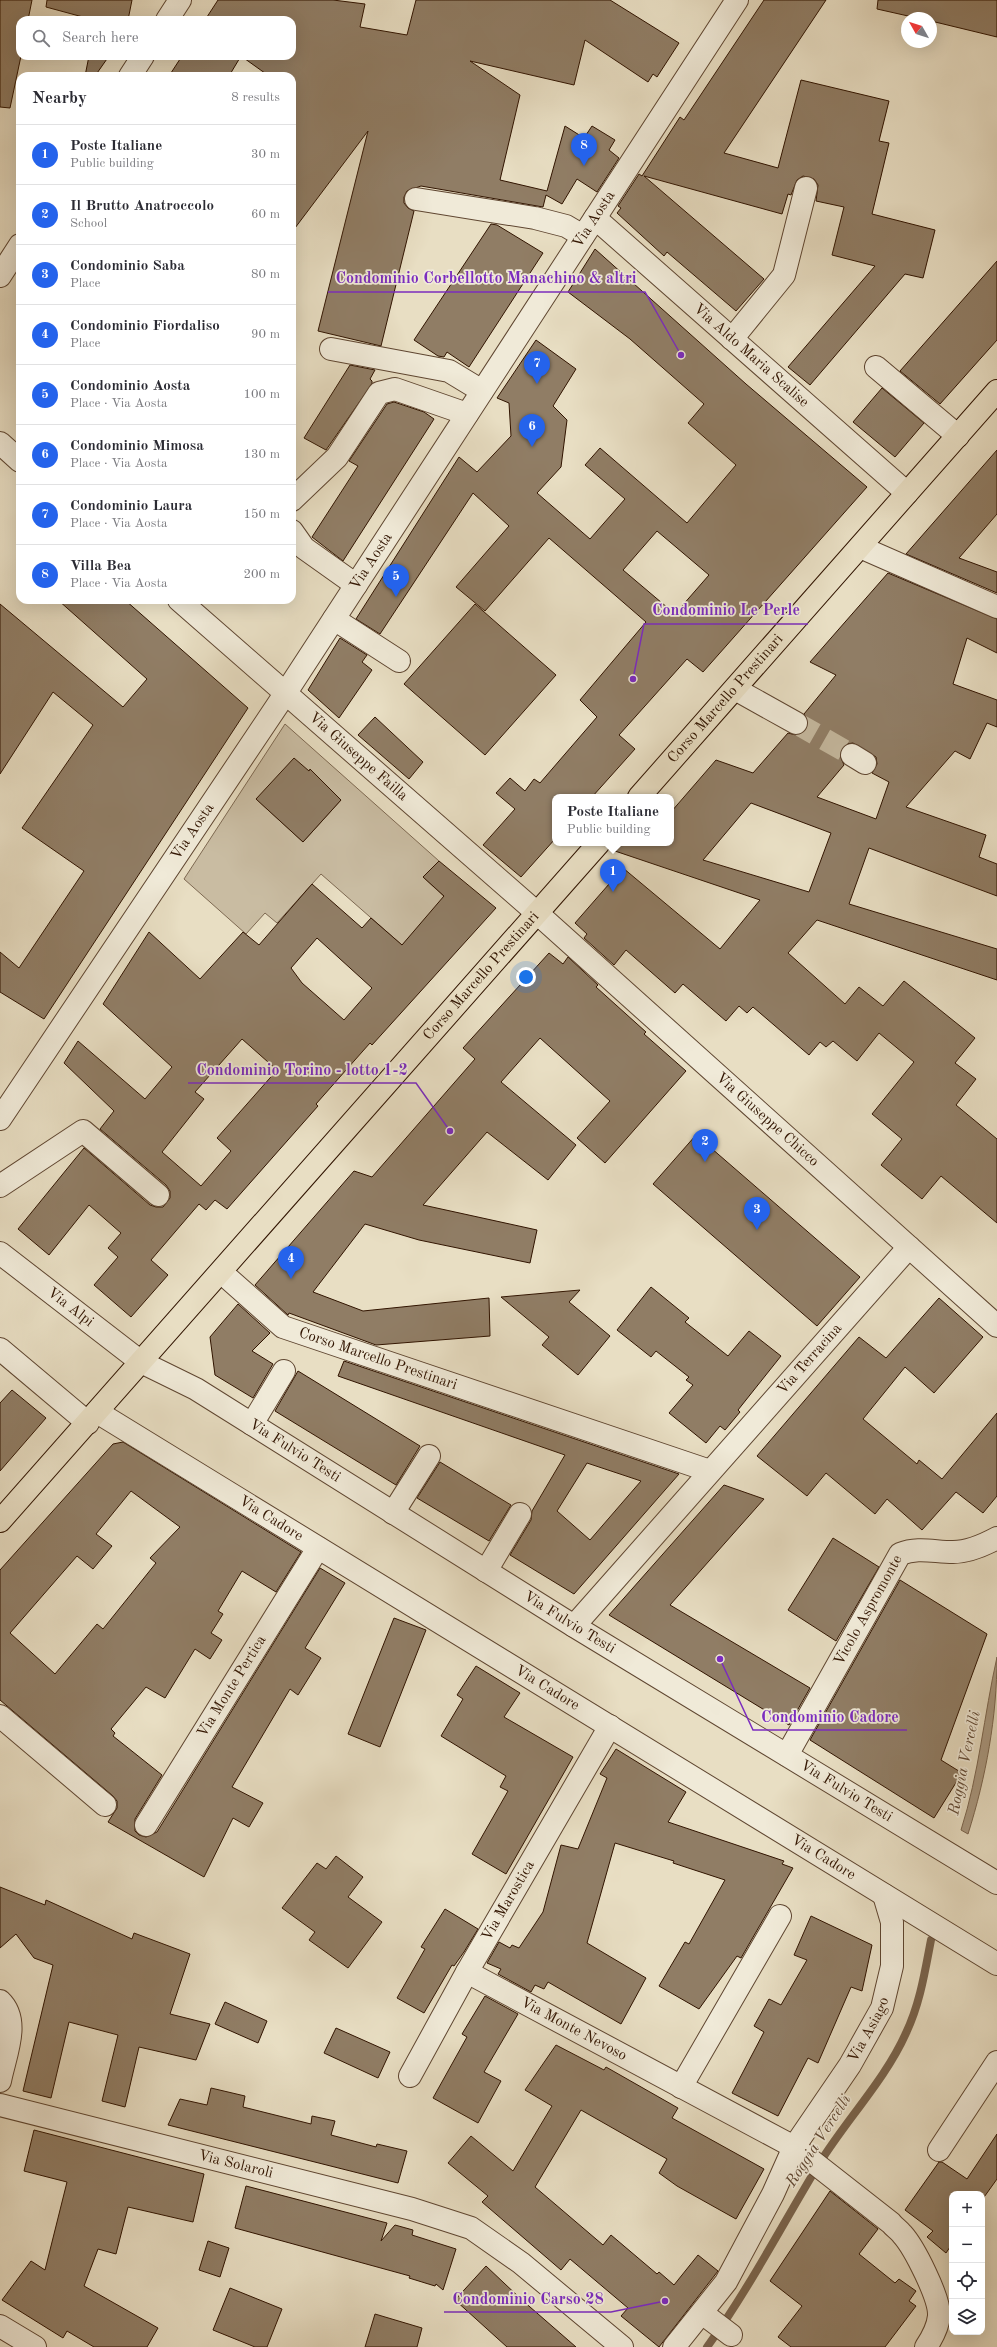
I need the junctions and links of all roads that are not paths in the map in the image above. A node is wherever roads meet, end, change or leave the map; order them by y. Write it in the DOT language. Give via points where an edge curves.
graph roads {
  1 [pos="180,0"];
  2 [pos="737,0"];
  3 [pos="170,16"];
  4 [pos="140,60"];
  5 [pos="133,72"];
  6 [pos="806,188"];
  7 [pos="416,199"];
  8 [pos="595,218"];
  9 [pos="583,236"];
  10 [pos="16,251"];
  11 [pos="0,276"];
  12 [pos="732,339"];
  13 [pos="331,349"];
  14 [pos="876,367"];
  15 [pos="482,391"];
  16 [pos="997,391"];
  17 [pos="467,414"];
  18 [pos="958,436"];
  19 [pos="0,443"];
  20 [pos="16,457"];
  21 [pos="907,493"];
  22 [pos="296,496"];
  23 [pos="296,537"];
  24 [pos="860,547"];
  25 [pos="356,585"];
  26 [pos="184,604"];
  27 [pos="997,607"];
  28 [pos="334,619"];
  29 [pos="398,660"];
  30 [pos="735,689"];
  31 [pos="285,694"];
  32 [pos="796,723"];
  33 [pos="642,794"];
  34 [pos="596,846"];
  35 [pos="537,913"];
  36 [pos="0,1119"];
  37 [pos="0,1186"];
  38 [pos="158,1196"];
  39 [pos="909,1247"];
  40 [pos="0,1253"];
  41 [pos="220,1272"];
  42 [pos="997,1326"];
  43 [pos="0,1349"];
  44 [pos="141,1362"];
  45 [pos="284,1371"];
  46 [pos="93,1417"];
  47 [pos="252,1424"];
  48 [pos="429,1456"];
  49 [pos="710,1471"];
  50 [pos="393,1513"];
  51 [pos="520,1514"];
  52 [pos="0,1521"];
  53 [pos="997,1538"];
  54 [pos="318,1548"];
  55 [pos="486,1571"];
  56 [pos="574,1626"];
  57 [pos="0,1716"];
  58 [pos="610,1726"];
  59 [pos="787,1755"];
  60 [pos="105,1805"];
  61 [pos="146,1825"];
  62 [pos="997,1883"];
  63 [pos="884,1895"];
  64 [pos="780,1916"];
  65 [pos="997,1964"];
  66 [pos="467,1972"];
  67 [pos="0,2000"];
  68 [pos="997,2062"];
  69 [pos="410,2076"];
  70 [pos="0,2081"];
  71 [pos="681,2087"];
  72 [pos="0,2105"];
  73 [pos="939,2150"];
  74 [pos="802,2154"];
  75 [pos="0,2326"];
  76 [pos="35,2347"];
  77 [pos="622,2347"];
  78 [pos="674,2347"];
  79 [pos="926,2347"];
  1 -- 3 [label="street"];
  2 -- 8 [label="street, Via Aosta"];
  4 -- 5 [label="street"];
  6 -- 12 [label="street" via="784,275"];
  7 -- 9 [label="street" via="535,218 566,226"];
  8 -- 9 [label="street, Via Aosta"];
  8 -- 12 [label="street, Via Aldo Maria Scalise"];
  9 -- 15 [label="street, Via Aosta"];
  10 -- 11 [label="street"];
  12 -- 21 [label="street, Via Aldo Maria Scalise"];
  13 -- 15 [label="street" via="449,371"];
  14 -- 18 [label="street"];
  15 -- 17 [label="street, Via Aosta"];
  16 -- 18 [label="main road, Corso Marcello Prestinari"];
  17 -- 22 [label="street" via="395,388 379,393 337,457"];
  17 -- 25 [label="street, Via Aosta"];
  18 -- 21 [label="main road, Corso Marcello Prestinari"];
  19 -- 20 [label="street"];
  21 -- 24 [label="main road, Corso Marcello Prestinari"];
  23 -- 25 [label="street" via="304,548"];
  24 -- 27 [label="street"];
  24 -- 30 [label="main road, Corso Marcello Prestinari"];
  25 -- 28 [label="street, Via Aosta"];
  26 -- 31 [label="street, Via Giuseppe Failla"];
  28 -- 29 [label="street"];
  28 -- 31 [label="street, Via Aosta"];
  30 -- 32 [label="street"];
  30 -- 33 [label="main road, Corso Marcello Prestinari"];
  31 -- 35 [label="street, Via Giuseppe Failla"];
  31 -- 36 [label="street, Via Aosta"];
  34 -- 35 [label="main road, Corso Marcello Prestinari"];
  35 -- 39 [label="street, Via Giuseppe Chicco"];
  35 -- 41 [label="main road, Corso Marcello Prestinari"];
  37 -- 38 [label="street" via="83,1131"];
  39 -- 42 [label="street, Via Giuseppe Chicco"];
  39 -- 49 [label="street, Via Terracina"];
  40 -- 44 [label="street, Via Alpi"];
  41 -- 44 [label="main road, Corso Marcello Prestinari"];
  41 -- 49 [label="street, Corso Marcello Prestinari" via="283,1327"];
  43 -- 46 [label="street, Via Cadore"];
  44 -- 46 [label="main road, Corso Marcello Prestinari"];
  44 -- 47 [label="street, Via Fulvio Testi" via="196,1389"];
  45 -- 47 [label="street"];
  46 -- 52 [label="main road, Corso Marcello Prestinari"];
  46 -- 54 [label="street, Via Cadore"];
  47 -- 50 [label="street, Via Fulvio Testi"];
  48 -- 50 [label="street"];
  49 -- 56 [label="street, Via Terracina"];
  50 -- 55 [label="street, Via Fulvio Testi"];
  51 -- 55 [label="street"];
  53 -- 59 [label="street, Vicolo Aspromonte" via="982,1546 954,1552 913,1549 900,1554"];
  54 -- 58 [label="street, Via Cadore"];
  54 -- 61 [label="street, Via Monte Pertica"];
  55 -- 56 [label="street, Via Fulvio Testi"];
  56 -- 59 [label="street, Via Fulvio Testi"];
  57 -- 60 [label="street"];
  58 -- 63 [label="street, Via Cadore"];
  58 -- 66 [label="street, Via Marostica"];
  59 -- 62 [label="street, Via Fulvio Testi"];
  63 -- 65 [label="street, Via Cadore"];
  63 -- 74 [label="street, Via Asiago" via="892,1922 892,1966 882,2008"];
  64 -- 71 [label="street"];
  66 -- 69 [label="street, Via Marostica"];
  66 -- 71 [label="street, Via Monte Nevoso"];
  67 -- 70 [label="street" via="8,2008 12,2024"];
  68 -- 73 [label="street"];
  71 -- 74 [label="street, Via Monte Nevoso"];
  72 -- 77 [label="street, Via Solaroli" via="412,2209 471,2228 521,2263"];
  74 -- 78 [label="street, Via Asiago" via="773,2194 726,2282 718,2325"];
  74 -- 79 [label="street" via="903,2234 914,2251 937,2301 939,2314 937,2325"];
  75 -- 76 [label="street"];
}
